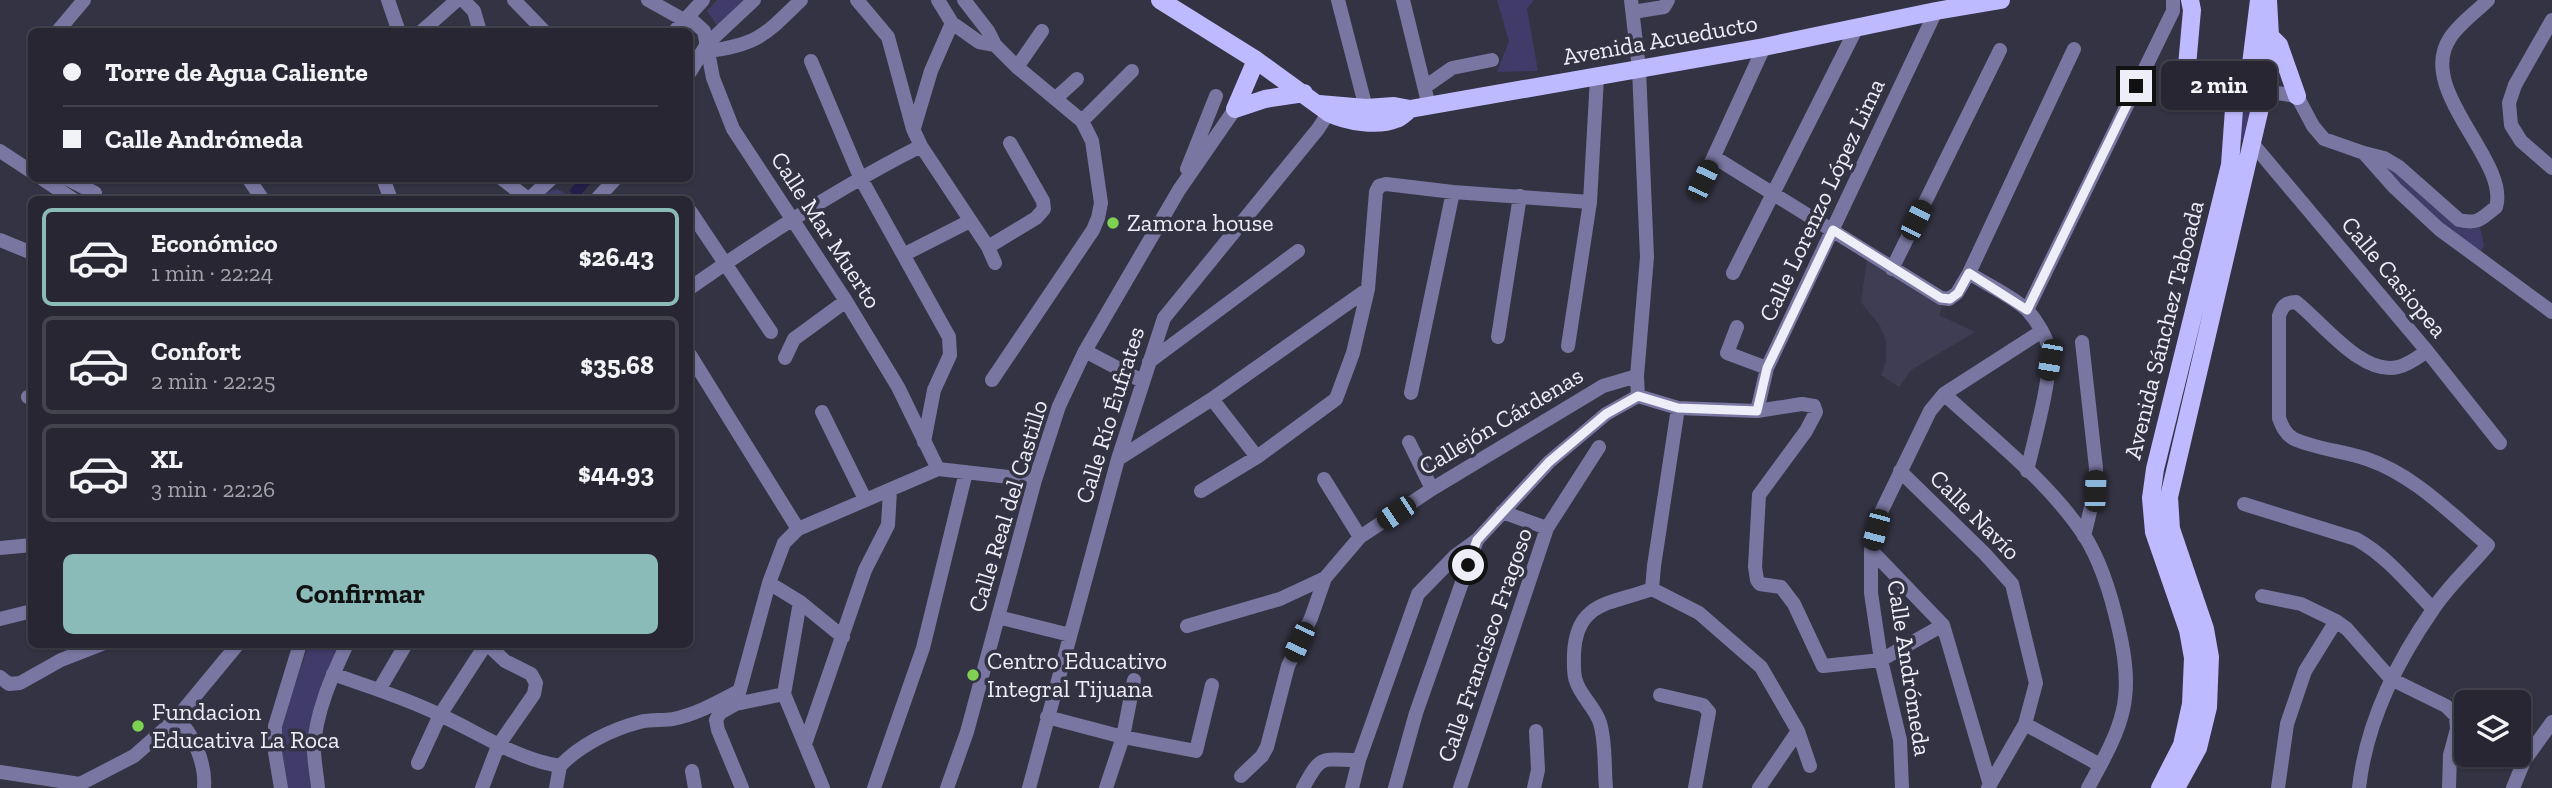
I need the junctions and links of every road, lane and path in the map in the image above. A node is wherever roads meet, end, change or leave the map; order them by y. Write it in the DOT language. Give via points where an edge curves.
graph roads {
  1 [pos="84,0"];
  2 [pos="388,0"];
  3 [pos="457,0"];
  4 [pos="463,0"];
  5 [pos="514,0"];
  6 [pos="648,0"];
  7 [pos="703,0"];
  8 [pos="754,0"];
  9 [pos="802,0"];
  10 [pos="857,0"];
  11 [pos="939,0"];
  12 [pos="964,0"];
  13 [pos="1338,0"];
  14 [pos="1404,0"];
  15 [pos="1668,0"];
  16 [pos="2001,0"];
  17 [pos="2173,0"];
  18 [pos="2190,0"];
  19 [pos="2259,0"];
  20 [pos="2268,0"];
  21 [pos="2488,0"];
  22 [pos="1168,2"];
  23 [pos="674,6"];
  24 [pos="1632,6"];
  25 [pos="1936,11"];
  26 [pos="684,20"];
  27 [pos="2552,20"];
  28 [pos="952,23"];
  29 [pos="1857,27"];
  30 [pos="60,28"];
  31 [pos="398,28"];
  32 [pos="426,28"];
  33 [pos="480,28"];
  34 [pos="541,28"];
  35 [pos="677,28"];
  36 [pos="1042,31"];
  37 [pos="2270,36"];
  38 [pos="995,45"];
  39 [pos="1764,47"];
  40 [pos="707,48"];
  41 [pos="2074,49"];
  42 [pos="2000,50"];
  43 [pos="1256,60"];
  44 [pos="1492,60"];
  45 [pos="811,61"];
  46 [pos="1017,67"];
  47 [pos="693,68"];
  48 [pos="1639,69"];
  49 [pos="1132,71"];
  50 [pos="1597,76"];
  51 [pos="1077,79"];
  52 [pos="1425,87"];
  53 [pos="2242,88"];
  54 [pos="2264,91"];
  55 [pos="1304,93"];
  56 [pos="1216,96"];
  57 [pos="2297,96"];
  58 [pos="1056,98"];
  59 [pos="1429,106"];
  60 [pos="1327,107"];
  61 [pos="1235,108"];
  62 [pos="1366,108"];
  63 [pos="1410,109"];
  64 [pos="1082,121"];
  65 [pos="913,129"];
  66 [pos="2231,137"];
  67 [pos="1010,143"];
  68 [pos="2252,143"];
  69 [pos="920,146"];
  70 [pos="2,153"];
  71 [pos="2364,153"];
  72 [pos="1714,156"];
  73 [pos="28,161"];
  74 [pos="2552,168"];
  75 [pos="28,169"];
  76 [pos="860,177"];
  77 [pos="1703,180"];
  78 [pos="47,182"];
  79 [pos="74,182"];
  80 [pos="507,182"];
  81 [pos="547,182"];
  82 [pos="612,182"];
  83 [pos="1179,190"];
  84 [pos="1453,192"];
  85 [pos="1773,192"];
  86 [pos="95,193"];
  87 [pos="68,196"];
  88 [pos="524,196"];
  89 [pos="531,196"];
  90 [pos="600,196"];
  91 [pos="1520,196"];
  92 [pos="1590,202"];
  93 [pos="693,215"];
  94 [pos="791,220"];
  95 [pos="971,220"];
  96 [pos="1833,230"];
  97 [pos="0,240"];
  98 [pos="988,247"];
  99 [pos="28,251"];
  100 [pos="1298,251"];
  101 [pos="905,254"];
  102 [pos="725,263"];
  103 [pos="995,263"];
  104 [pos="1892,269"];
  105 [pos="1733,273"];
  106 [pos="1969,273"];
  107 [pos="693,286"];
  108 [pos="1368,289"];
  109 [pos="846,301"];
  110 [pos="2027,310"];
  111 [pos="2552,312"];
  112 [pos="1737,327"];
  113 [pos="2042,331"];
  114 [pos="771,332"];
  115 [pos="1498,337"];
  116 [pos="2082,342"];
  117 [pos="1568,346"];
  118 [pos="1085,351"];
  119 [pos="2427,351"];
  120 [pos="785,358"];
  121 [pos="693,360"];
  122 [pos="1149,362"];
  123 [pos="1767,368"];
  124 [pos="1637,376"];
  125 [pos="992,380"];
  126 [pos="1142,381"];
  127 [pos="1411,393"];
  128 [pos="1944,394"];
  129 [pos="1638,396"];
  130 [pos="1212,399"];
  131 [pos="1678,408"];
  132 [pos="1757,411"];
  133 [pos="822,412"];
  134 [pos="924,442"];
  135 [pos="1409,442"];
  136 [pos="2500,443"];
  137 [pos="1599,447"];
  138 [pos="1257,457"];
  139 [pos="1118,459"];
  140 [pos="938,469"];
  141 [pos="1900,471"];
  142 [pos="2027,471"];
  143 [pos="967,472"];
  144 [pos="1324,479"];
  145 [pos="1035,480"];
  146 [pos="1432,489"];
  147 [pos="890,491"];
  148 [pos="1201,491"];
  149 [pos="865,499"];
  150 [pos="2244,504"];
  151 [pos="1502,512"];
  152 [pos="797,528"];
  153 [pos="1547,528"];
  154 [pos="2084,536"];
  155 [pos="1360,537"];
  156 [pos="1477,540"];
  157 [pos="28,545"];
  158 [pos="0,548"];
  159 [pos="1871,550"];
  160 [pos="1325,578"];
  161 [pos="769,583"];
  162 [pos="1652,589"];
  163 [pos="2262,596"];
  164 [pos="800,602"];
  165 [pos="2433,609"];
  166 [pos="28,612"];
  167 [pos="998,617"];
  168 [pos="0,619"];
  169 [pos="2336,621"];
  170 [pos="1943,625"];
  171 [pos="1187,626"];
  172 [pos="1070,635"];
  173 [pos="843,637"];
  174 [pos="92,648"];
  175 [pos="235,648"];
  176 [pos="299,648"];
  177 [pos="345,648"];
  178 [pos="404,648"];
  179 [pos="484,648"];
  180 [pos="491,648"];
  181 [pos="1881,660"];
  182 [pos="333,674"];
  183 [pos="0,677"];
  184 [pos="2391,679"];
  185 [pos="1134,680"];
  186 [pos="1212,685"];
  187 [pos="379,690"];
  188 [pos="784,694"];
  189 [pos="1660,695"];
  190 [pos="738,698"];
  191 [pos="440,715"];
  192 [pos="1047,717"];
  193 [pos="176,719"];
  194 [pos="2552,722"];
  195 [pos="2025,724"];
  196 [pos="1536,731"];
  197 [pos="1798,731"];
  198 [pos="1123,737"];
  199 [pos="805,744"];
  200 [pos="498,746"];
  201 [pos="1359,760"];
  202 [pos="418,763"];
  203 [pos="1810,765"];
  204 [pos="2101,765"];
  205 [pos="560,766"];
  206 [pos="692,771"];
  207 [pos="0,772"];
  208 [pos="1241,775"];
  209 [pos="80,786"];
  210 [pos="1989,787"];
  211 [pos="204,788"];
  212 [pos="281,788"];
  213 [pos="317,788"];
  214 [pos="482,788"];
  215 [pos="556,788"];
  216 [pos="695,788"];
  217 [pos="742,788"];
  218 [pos="822,788"];
  219 [pos="874,788"];
  220 [pos="947,788"];
  221 [pos="1029,788"];
  222 [pos="1106,788"];
  223 [pos="1303,788"];
  224 [pos="1352,788"];
  225 [pos="1395,788"];
  226 [pos="1460,788"];
  227 [pos="1534,788"];
  228 [pos="1606,788"];
  229 [pos="1695,788"];
  230 [pos="1759,788"];
  231 [pos="1902,788"];
  232 [pos="2088,788"];
  233 [pos="2160,788"];
  234 [pos="2176,788"];
  235 [pos="2278,788"];
  236 [pos="2359,788"];
  237 [pos="2449,788"];
  238 [pos="2512,788"];
  1 -- 30 [label="street"];
  2 -- 31 [label="street"];
  3 -- 32 [label="street"];
  4 -- 33 [label="street" via="474,11"];
  5 -- 34 [label="street"];
  6 -- 23 [label="street, Calle Mar Muerto"];
  7 -- 26 [label="street"];
  8 -- 40 [label="street"];
  9 -- 40 [label="street" via="764,35 735,47"];
  10 -- 65 [label="street" via="888,37"];
  11 -- 28 [label="street"];
  12 -- 38 [label="street"];
  13 -- 62 [label="street"];
  14 -- 52 [label="street"];
  15 -- 24 [label="street" via="1664,7"];
  16 -- 25 [label="main road, Avenida Acueducto"];
  17 -- 110 [label="street" via="2173,11"];
  18 -- 53 [label="main road" via="2187,66 2191,75"];
  19 -- 53 [label="main road, Avenida Sánchez Taboada" via="2251,64"];
  20 -- 37 [label="main road, Avenida Sánchez Taboada"];
  21 -- 71 [label="street" via="2449,39 2442,61 2445,85 2498,187 2496,206 2479,221 2459,220 2399,167"];
  22 -- 43 [label="main road, Avenida Acueducto"];
  23 -- 26 [label="street, Calle Mar Muerto"];
  24 -- 48 [label="street"];
  25 -- 29 [label="main road, Avenida Acueducto"];
  25 -- 96 [label="street, Calle Lorenzo López Lima"];
  26 -- 35 [label="street"];
  26 -- 40 [label="street, Calle Mar Muerto" via="704,31"];
  27 -- 74 [label="street" via="2508,103 2511,125 2521,141"];
  28 -- 38 [label="street" via="979,42"];
  28 -- 65 [label="street"];
  29 -- 39 [label="main road, Avenida Acueducto"];
  29 -- 85 [label="street"];
  36 -- 46 [label="street"];
  37 -- 54 [label="main road, Avenida Sánchez Taboada"];
  37 -- 57 [label="main road" via="2279,45"];
  38 -- 46 [label="street"];
  39 -- 48 [label="main road, Avenida Acueducto"];
  39 -- 72 [label="street"];
  40 -- 47 [label="street"];
  40 -- 94 [label="street, Calle Mar Muerto" via="733,129"];
  41 -- 106 [label="street"];
  42 -- 104 [label="street"];
  43 -- 55 [label="main road, Avenida Acueducto"];
  43 -- 61 [label="main road"];
  44 -- 52 [label="street" via="1452,68"];
  45 -- 76 [label="street"];
  46 -- 58 [label="street"];
  48 -- 50 [label="main road, Avenida Acueducto"];
  48 -- 124 [label="street" via="1647,257"];
  49 -- 64 [label="street"];
  50 -- 59 [label="main road, Avenida Acueducto"];
  50 -- 92 [label="street"];
  51 -- 58 [label="street"];
  52 -- 59 [label="street"];
  53 -- 54 [label="main road"];
  53 -- 66 [label="main road, Avenida Sánchez Taboada"];
  54 -- 57 [label="street"];
  54 -- 68 [label="main road, Avenida Sánchez Taboada"];
  55 -- 60 [label="main road, Avenida Acueducto"];
  55 -- 61 [label="main road"];
  56 -- 83 [label="street"];
  57 -- 71 [label="street" via="2324,139"];
  58 -- 64 [label="street"];
  59 -- 63 [label="main road, Avenida Acueducto"];
  60 -- 62 [label="main road, Avenida Acueducto"];
  60 -- 63 [label="main road, Avenida Acueducto" via="1341,119 1367,123 1396,120"];
  60 -- 122 [label="street, Calle Río Éufrates" via="1164,318"];
  61 -- 83 [label="street, Calle Real del Castillo"];
  62 -- 63 [label="main road, Avenida Acueducto"];
  64 -- 125 [label="street" via="1092,141 1101,203 1098,218"];
  65 -- 69 [label="street"];
  66 -- 68 [label="main road" via="2240,144"];
  66 -- 233 [label="main road, Avenida Sánchez Taboada" via="2230,165 2151,498 2154,532 2188,630 2193,658 2191,704 2182,745"];
  67 -- 98 [label="street" via="1044,209"];
  68 -- 119 [label="street, Calle Casiopea"];
  68 -- 234 [label="main road, Avenida Sánchez Taboada" via="2169,497 2171,529 2210,657 2208,707 2198,748"];
  69 -- 76 [label="street"];
  69 -- 95 [label="street"];
  70 -- 73 [label="street"];
  70 -- 75 [label="street"];
  71 -- 111 [label="street" via="2439,229"];
  72 -- 77 [label="street"];
  72 -- 85 [label="street"];
  76 -- 94 [label="street"];
  76 -- 101 [label="street"];
  78 -- 87 [label="street"];
  79 -- 86 [label="street"];
  80 -- 88 [label="street"];
  81 -- 89 [label="street"];
  82 -- 90 [label="street"];
  83 -- 118 [label="street, Calle Real del Castillo"];
  84 -- 91 [label="street"];
  84 -- 108 [label="street" via="1379,186"];
  84 -- 127 [label="street"];
  85 -- 96 [label="street"];
  85 -- 105 [label="street"];
  91 -- 92 [label="street"];
  91 -- 115 [label="street"];
  92 -- 117 [label="street"];
  93 -- 102 [label="street"];
  94 -- 102 [label="street"];
  94 -- 109 [label="street, Calle Mar Muerto"];
  95 -- 98 [label="street"];
  95 -- 101 [label="street"];
  96 -- 104 [label="street"];
  96 -- 123 [label="street, Calle Lorenzo López Lima"];
  97 -- 99 [label="street"];
  98 -- 103 [label="street"];
  100 -- 122 [label="street"];
  101 -- 134 [label="street" via="946,328 951,346 934,390"];
  102 -- 107 [label="street"];
  102 -- 114 [label="street"];
  104 -- 106 [label="street" via="1950,299"];
  106 -- 110 [label="street"];
  108 -- 130 [label="street"];
  108 -- 138 [label="street" via="1336,399"];
  109 -- 120 [label="street" via="794,339"];
  109 -- 134 [label="street, Calle Mar Muerto" via="898,387"];
  110 -- 113 [label="street"];
  112 -- 123 [label="street" via="1727,353"];
  113 -- 128 [label="street, Calle Andrómeda"];
  113 -- 142 [label="street" via="2050,360"];
  116 -- 154 [label="street" via="2095,468 2095,491"];
  118 -- 126 [label="street"];
  118 -- 145 [label="street, Calle Real del Castillo" via="1059,407"];
  119 -- 136 [label="street, Calle Casiopea"];
  119 -- 165 [label="street" via="2397,368 2364,362 2296,302 2283,306 2278,327 2283,430 2293,438 2393,469 2488,545"];
  121 -- 152 [label="street"];
  122 -- 126 [label="street, Calle Río Éufrates"];
  123 -- 132 [label="street, Calle Lorenzo López Lima"];
  124 -- 129 [label="street"];
  124 -- 146 [label="street, Callejón Cárdenas" via="1603,386"];
  126 -- 139 [label="street, Calle Río Éufrates"];
  128 -- 141 [label="street, Calle Andrómeda" via="1930,411"];
  128 -- 142 [label="street"];
  129 -- 131 [label="street"];
  129 -- 151 [label="street" via="1606,414 1549,462"];
  130 -- 138 [label="street"];
  130 -- 139 [label="street"];
  131 -- 132 [label="street"];
  131 -- 162 [label="street"];
  132 -- 181 [label="street" via="1802,404 1816,412 1759,495 1757,580 1780,587 1794,604 1823,666"];
  133 -- 149 [label="street"];
  134 -- 140 [label="street, Calle Mar Muerto"];
  135 -- 146 [label="street"];
  137 -- 153 [label="street, Calle Francisco Fragoso"];
  138 -- 148 [label="street"];
  139 -- 172 [label="street, Calle Río Éufrates"];
  140 -- 143 [label="street"];
  140 -- 147 [label="street"];
  141 -- 159 [label="street, Calle Andrómeda"];
  141 -- 195 [label="street, Calle Navío" via="2012,584 2036,683"];
  142 -- 154 [label="street"];
  143 -- 145 [label="street"];
  143 -- 219 [label="street" via="923,648"];
  144 -- 155 [label="street"];
  145 -- 167 [label="street, Calle Real del Castillo"];
  146 -- 155 [label="street, Callejón Cárdenas"];
  147 -- 149 [label="street"];
  147 -- 173 [label="street" via="888,525 865,570"];
  149 -- 152 [label="street"];
  150 -- 165 [label="street" via="2373,548"];
  151 -- 153 [label="street"];
  151 -- 156 [label="street"];
  152 -- 161 [label="street" via="784,543"];
  153 -- 226 [label="street, Calle Francisco Fragoso"];
  154 -- 204 [label="street" via="2099,563 2126,665 2123,710"];
  155 -- 160 [label="street, Callejón Cárdenas"];
  156 -- 201 [label="street" via="1418,594"];
  156 -- 225 [label="street" via="1416,713"];
  157 -- 158 [label="street"];
  159 -- 170 [label="street"];
  159 -- 181 [label="street, Calle Andrómeda" via="1871,593"];
  160 -- 171 [label="street, Callejón Cárdenas" via="1280,599"];
  160 -- 208 [label="street" via="1288,666 1267,747"];
  161 -- 164 [label="street"];
  161 -- 190 [label="street"];
  162 -- 197 [label="street" via="1699,613 1760,667"];
  162 -- 228 [label="street" via="1596,608 1577,628 1575,681 1601,725"];
  163 -- 169 [label="street" via="2301,604"];
  164 -- 173 [label="street"];
  164 -- 188 [label="street"];
  165 -- 184 [label="street"];
  166 -- 168 [label="street"];
  167 -- 172 [label="street"];
  167 -- 220 [label="street, Calle Real del Castillo"];
  169 -- 184 [label="street"];
  169 -- 235 [label="street" via="2305,671 2287,724"];
  170 -- 181 [label="street"];
  170 -- 210 [label="street"];
  172 -- 192 [label="street, Calle Río Éufrates"];
  173 -- 199 [label="street"];
  174 -- 183 [label="street" via="20,684 9,684"];
  175 -- 193 [label="street"];
  176 -- 212 [label="street" via="275,726"];
  177 -- 182 [label="street"];
  178 -- 187 [label="street"];
  179 -- 191 [label="street"];
  180 -- 200 [label="street" via="531,674 536,683 534,694"];
  181 -- 231 [label="street, Calle Andrómeda" via="1900,740"];
  182 -- 187 [label="street"];
  182 -- 213 [label="street" via="317,726"];
  184 -- 236 [label="street" via="2362,761"];
  184 -- 237 [label="street" via="2446,706 2456,716"];
  185 -- 198 [label="street"];
  186 -- 198 [label="street" via="1196,751"];
  187 -- 191 [label="street"];
  188 -- 190 [label="street"];
  188 -- 199 [label="street"];
  189 -- 229 [label="street" via="1703,705 1709,712"];
  190 -- 205 [label="street" via="672,719 624,728 572,753"];
  190 -- 217 [label="street" via="716,720"];
  191 -- 200 [label="street"];
  191 -- 202 [label="street"];
  192 -- 198 [label="street"];
  192 -- 221 [label="street, Calle Río Éufrates"];
  193 -- 209 [label="street" via="134,756"];
  193 -- 211 [label="street" via="186,726 200,761"];
  194 -- 238 [label="street" via="2524,761"];
  195 -- 204 [label="street"];
  195 -- 210 [label="street, Calle Navío"];
  196 -- 227 [label="street"];
  197 -- 203 [label="street"];
  197 -- 230 [label="street"];
  198 -- 222 [label="street"];
  199 -- 218 [label="street"];
  200 -- 205 [label="street"];
  200 -- 214 [label="street"];
  201 -- 223 [label="street" via="1322,760"];
  201 -- 224 [label="street"];
  204 -- 232 [label="street"];
  205 -- 215 [label="street"];
  206 -- 216 [label="street"];
  207 -- 209 [label="street"];
}
